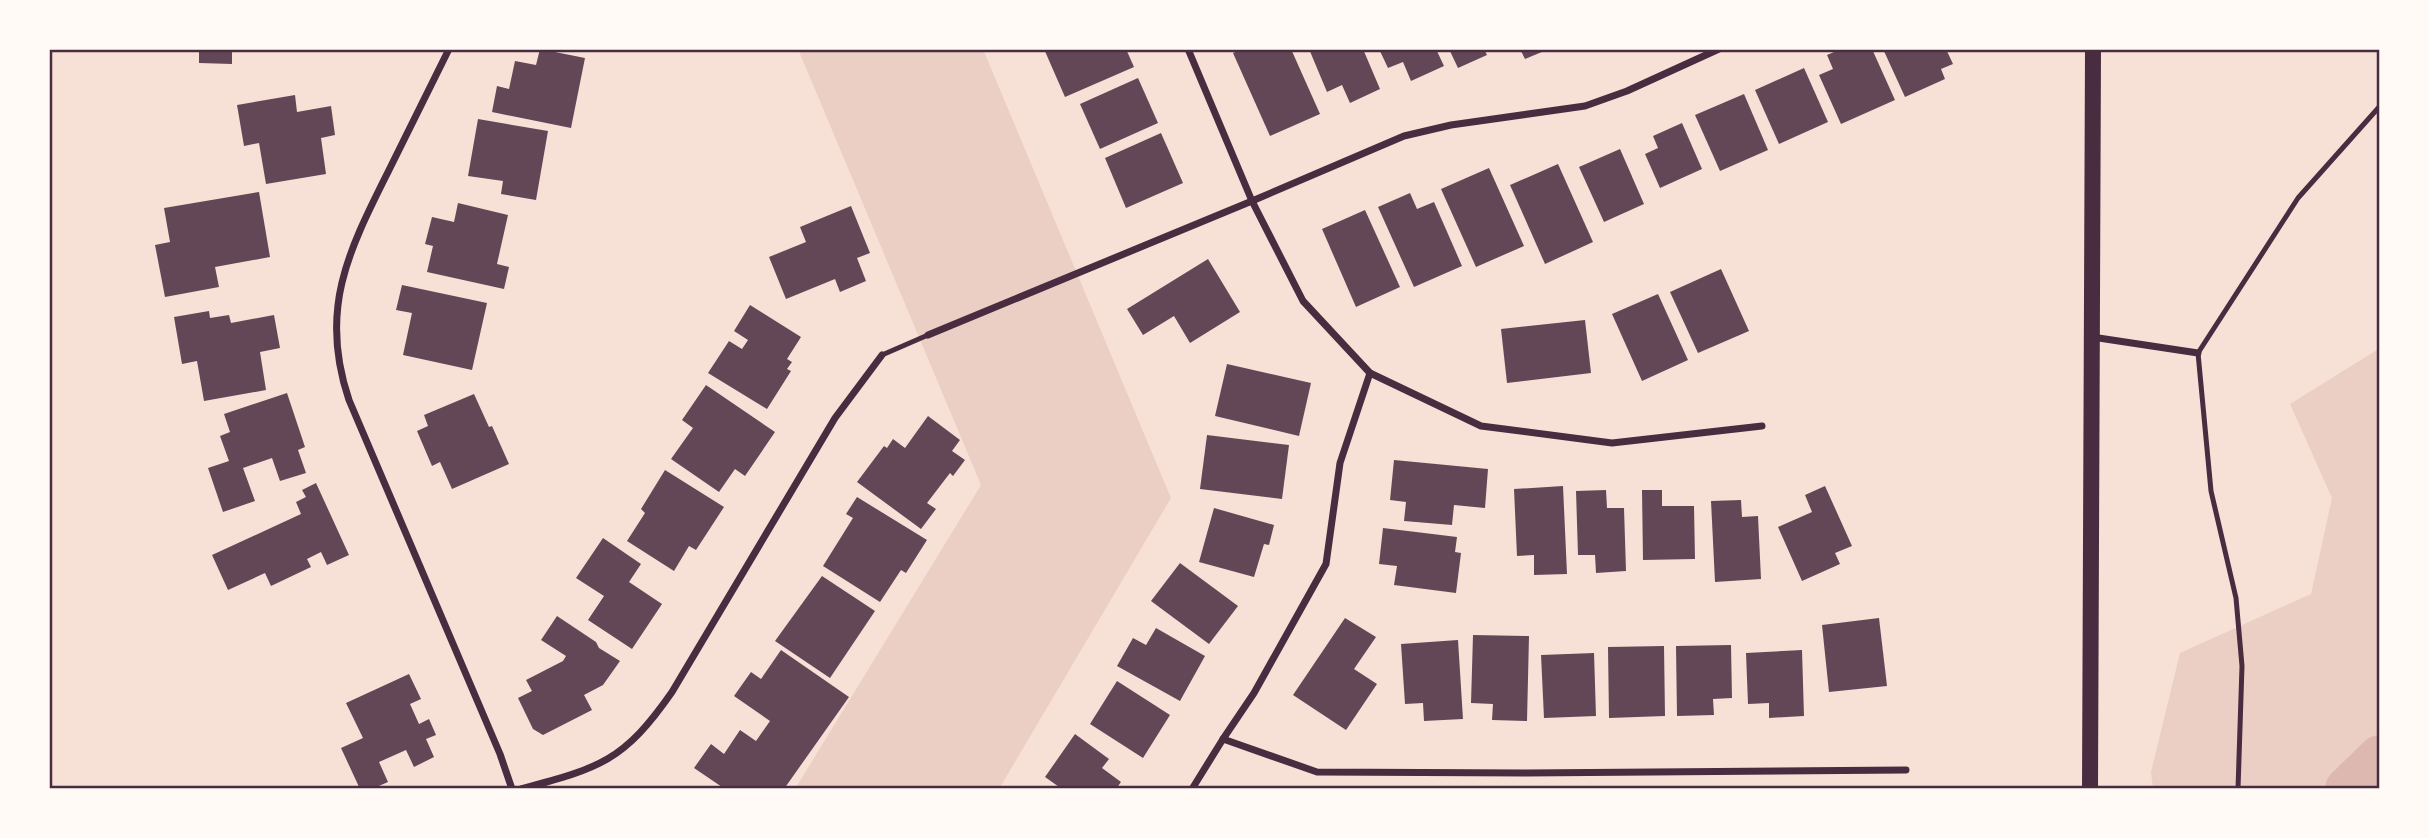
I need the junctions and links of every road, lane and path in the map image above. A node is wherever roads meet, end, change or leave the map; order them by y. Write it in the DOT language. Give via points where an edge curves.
graph roads {
  1 [pos="449,49"];
  2 [pos="1188,49"];
  3 [pos="1719,49"];
  4 [pos="2093,49"];
  5 [pos="2380,106"];
  6 [pos="1252,201"];
  7 [pos="928,335"];
  8 [pos="2091,337"];
  9 [pos="2198,353"];
  10 [pos="882,355"];
  11 [pos="1370,373"];
  12 [pos="1762,426"];
  13 [pos="1223,739"];
  14 [pos="1906,770"];
  15 [pos="512,789"];
  16 [pos="521,789"];
  17 [pos="1192,789"];
  18 [pos="2090,789"];
  19 [pos="2238,789"];
  1 -- 15 [label="street" via="351,248 337,301 336,340 349,400"];
  2 -- 6 [label="street"];
  3 -- 6 [label="street" via="1627,92 1585,106 1404,136"];
  4 -- 8 [label="main road"];
  5 -- 9 [label="lane" via="2298,198"];
  6 -- 7 [label="street"];
  6 -- 11 [label="street" via="1303,301"];
  7 -- 10 [label="lane"];
  8 -- 9 [label="street"];
  8 -- 18 [label="main road"];
  9 -- 19 [label="lane" via="2211,491 2236,598 2241,653"];
  10 -- 16 [label="street" via="835,418 672,692 643,730 596,767"];
  11 -- 12 [label="street" via="1481,426 1612,443"];
  11 -- 13 [label="street" via="1340,463 1326,564"];
  13 -- 14 [label="street" via="1317,772"];
  13 -- 17 [label="street"];
}
